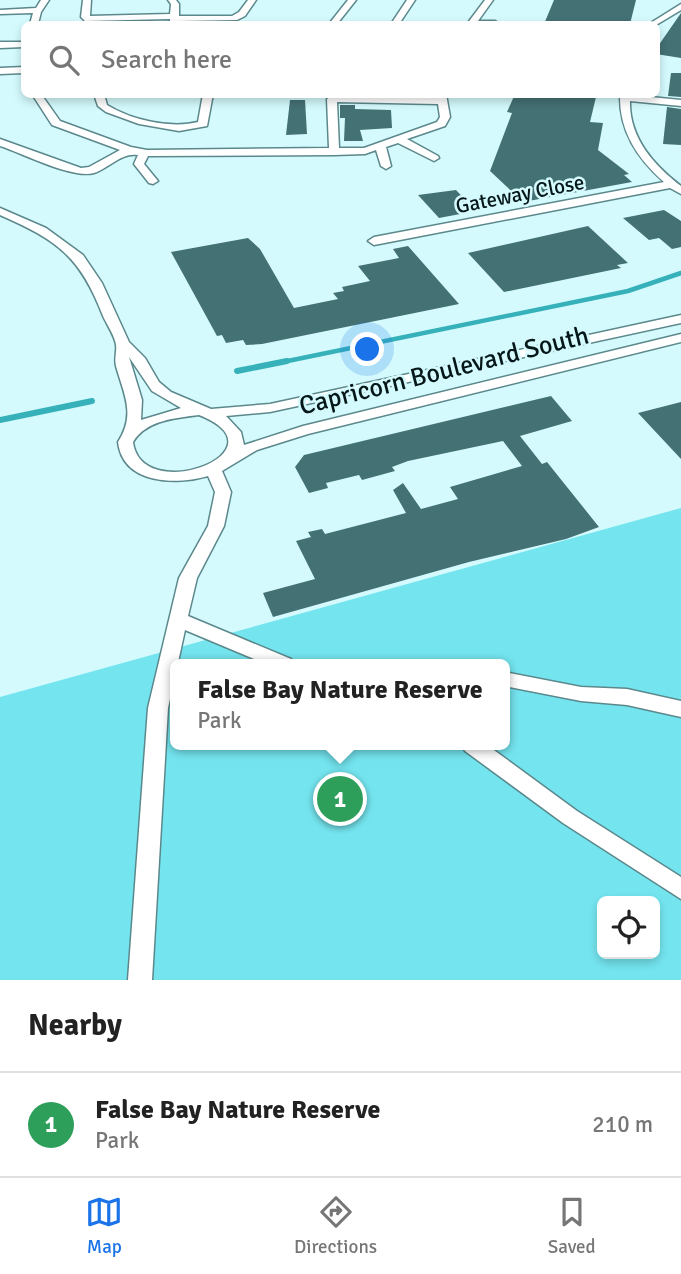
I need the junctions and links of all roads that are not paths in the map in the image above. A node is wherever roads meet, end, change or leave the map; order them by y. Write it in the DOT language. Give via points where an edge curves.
graph roads {
  1 [pos="31,0"];
  2 [pos="45,0"];
  3 [pos="87,0"];
  4 [pos="172,0"];
  5 [pos="252,0"];
  6 [pos="352,0"];
  7 [pos="411,0"];
  8 [pos="489,0"];
  9 [pos="681,6"];
  10 [pos="36,11"];
  11 [pos="0,12"];
  12 [pos="174,20"];
  13 [pos="34,21"];
  14 [pos="335,21"];
  15 [pos="397,21"];
  16 [pos="473,21"];
  17 [pos="658,21"];
  18 [pos="21,44"];
  19 [pos="0,46"];
  20 [pos="21,70"];
  21 [pos="0,71"];
  22 [pos="39,98"];
  23 [pos="100,98"];
  24 [pos="207,98"];
  25 [pos="442,98"];
  26 [pos="625,98"];
  27 [pos="641,98"];
  28 [pos="681,103"];
  29 [pos="401,140"];
  30 [pos="0,142"];
  31 [pos="381,148"];
  32 [pos="129,150"];
  33 [pos="334,152"];
  34 [pos="144,153"];
  35 [pos="434,158"];
  36 [pos="386,166"];
  37 [pos="153,181"];
  38 [pos="677,188"];
  39 [pos="0,211"];
  40 [pos="374,241"];
  41 [pos="681,319"];
  42 [pos="681,338"];
  43 [pos="123,344"];
  44 [pos="202,412"];
  45 [pos="133,433"];
  46 [pos="219,466"];
  47 [pos="180,621"];
  48 [pos="170,659"];
  49 [pos="272,659"];
  50 [pos="170,661"];
  51 [pos="510,680"];
  52 [pos="681,709"];
  53 [pos="479,750"];
  54 [pos="681,890"];
  55 [pos="140,980"];
  1 -- 10 [label="street" via="28,8"];
  2 -- 10 [label="street"];
  3 -- 12 [label="street" via="88,19"];
  4 -- 12 [label="street"];
  5 -- 12 [label="street" via="234,18"];
  6 -- 14 [label="street"];
  7 -- 15 [label="street"];
  8 -- 16 [label="street"];
  9 -- 17 [label="street"];
  10 -- 11 [label="street"];
  10 -- 13 [label="street"];
  18 -- 19 [label="street"];
  20 -- 21 [label="street"];
  22 -- 32 [label="street" via="56,123"];
  23 -- 24 [label="street" via="108,110 151,125 172,126 203,124"];
  25 -- 29 [label="street" via="441,124"];
  25 -- 33 [label="street" via="332,99"];
  26 -- 38 [label="street" via="631,136 645,158"];
  27 -- 28 [label="street"];
  29 -- 31 [label="street"];
  29 -- 35 [label="street"];
  30 -- 32 [label="street" via="80,171"];
  31 -- 33 [label="street"];
  31 -- 36 [label="street"];
  32 -- 34 [label="street"];
  33 -- 34 [label="street" via="310,156"];
  34 -- 37 [label="street" via="139,164"];
  38 -- 40 [label="street, Gateway Close"];
  39 -- 43 [label="street" via="54,238 84,264"];
  41 -- 44 [label="street, Capricorn Boulevard South" via="270,408"];
  42 -- 46 [label="street, Capricorn Boulevard South" via="303,431 252,447"];
  43 -- 44 [label="street" via="139,359 156,388"];
  43 -- 45 [label="street" via="122,363 135,400"];
  44 -- 45 [label="street" via="181,410 152,418"];
  44 -- 46 [label="street" via="227,422 236,438"];
  45 -- 46 [label="street" via="127,450 146,472 187,478"];
  46 -- 47 [label="street" via="223,492 216,526 188,578"];
  47 -- 48 [label="street"];
  47 -- 49 [label="street"];
  50 -- 55 [label="street" via="158,708"];
  51 -- 52 [label="street"];
  53 -- 54 [label="street"];
}
